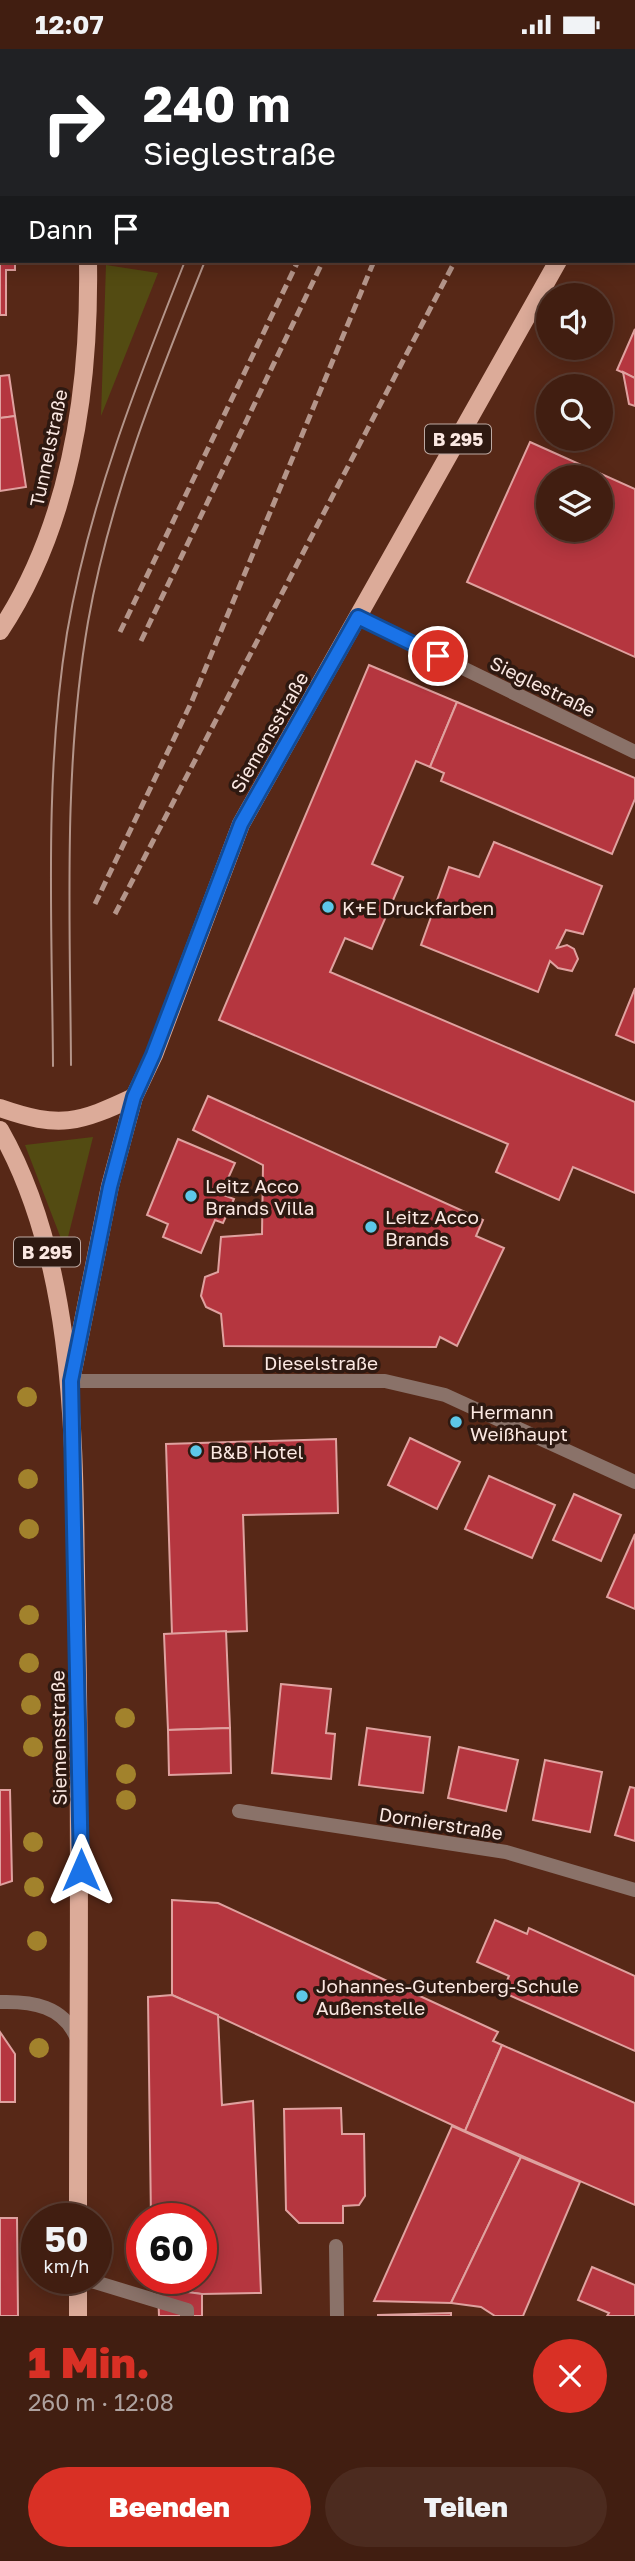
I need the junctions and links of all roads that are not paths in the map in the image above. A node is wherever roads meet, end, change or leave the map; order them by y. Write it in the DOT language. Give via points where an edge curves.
graph roads {
  1 [pos="88,263"];
  2 [pos="557,263"];
  3 [pos="358,617"];
  4 [pos="0,631"];
  5 [pos="635,752"];
  6 [pos="134,1097"];
  7 [pos="0,1108"];
  8 [pos="0,1130"];
  9 [pos="71,1381"];
  10 [pos="635,1482"];
  11 [pos="239,1811"];
  12 [pos="635,1890"];
  13 [pos="0,2002"];
  14 [pos="79,2046"];
  15 [pos="78,2203"];
  16 [pos="337,2246"];
  17 [pos="112,2287"];
  18 [pos="78,2294"];
  19 [pos="78,2316"];
  20 [pos="187,2316"];
  21 [pos="337,2316"];
  1 -- 4 [label="main road, Tunnelstraße" via="83,385 73,441 39,564"];
  2 -- 3 [label="main road, Siemensstraße / B 295"];
  3 -- 5 [label="street, Sieglestraße"];
  3 -- 6 [label="main road, Siemensstraße / B 295" via="241,824"];
  6 -- 7 [label="main road" via="90,1118 59,1123"];
  6 -- 9 [label="main road, Siemensstraße / B 295" via="110,1187"];
  8 -- 9 [label="main road, Siemensstraße / B 295" via="39,1217"];
  9 -- 10 [label="street, Dieselstraße" via="386,1381 445,1395"];
  9 -- 14 [label="main road, Siemensstraße / B 295" via="81,1826"];
  11 -- 12 [label="street, Dornierstraße" via="506,1852"];
  13 -- 14 [label="street" via="24,2001 47,2008 71,2025"];
  14 -- 15 [label="main road, Siemensstraße / B 295"];
  16 -- 21 [label="street"];
  17 -- 20 [label="street" via="187,2309"];
  18 -- 19 [label="main road"];
}
